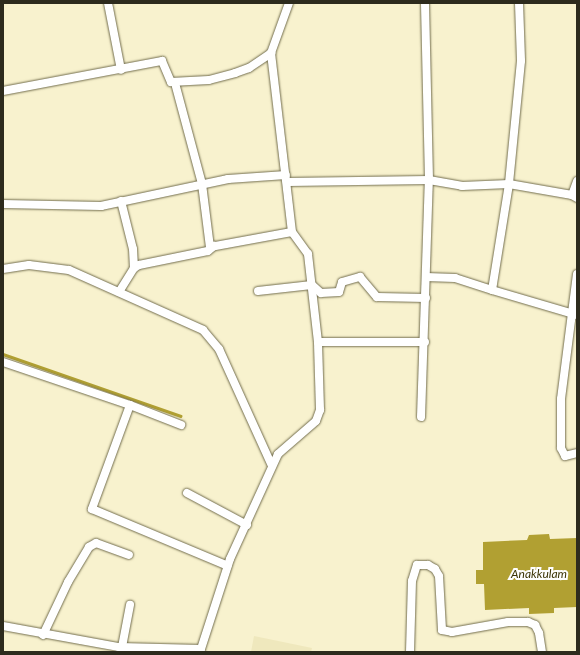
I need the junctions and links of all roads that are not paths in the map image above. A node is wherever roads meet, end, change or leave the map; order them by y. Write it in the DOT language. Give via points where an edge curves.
graph roads {
  1 [pos="108,3"];
  2 [pos="289,3"];
  3 [pos="425,3"];
  4 [pos="520,3"];
  5 [pos="271,53"];
  6 [pos="121,70"];
  7 [pos="175,83"];
  8 [pos="3,91"];
  9 [pos="287,178"];
  10 [pos="429,180"];
  11 [pos="577,181"];
  12 [pos="202,184"];
  13 [pos="509,184"];
  14 [pos="574,196"];
  15 [pos="122,201"];
  16 [pos="3,204"];
  17 [pos="292,232"];
  18 [pos="214,246"];
  19 [pos="134,268"];
  20 [pos="3,269"];
  21 [pos="577,274"];
  22 [pos="426,277"];
  23 [pos="312,285"];
  24 [pos="492,290"];
  25 [pos="258,291"];
  26 [pos="119,292"];
  27 [pos="426,298"];
  28 [pos="575,315"];
  29 [pos="318,342"];
  30 [pos="425,342"];
  31 [pos="3,362"];
  32 [pos="130,405"];
  33 [pos="421,417"];
  34 [pos="181,425"];
  35 [pos="577,453"];
  36 [pos="272,466"];
  37 [pos="187,493"];
  38 [pos="246,525"];
  39 [pos="129,554"];
  40 [pos="228,566"];
  41 [pos="130,605"];
  42 [pos="3,626"];
  43 [pos="43,635"];
  44 [pos="122,647"];
  45 [pos="200,651"];
  46 [pos="410,652"];
  47 [pos="542,652"];
  1 -- 6 [label="street"];
  2 -- 5 [label="street"];
  3 -- 10 [label="street"];
  4 -- 13 [label="street" via="521,61"];
  5 -- 7 [label="street" via="249,68 235,73 209,80"];
  5 -- 9 [label="street"];
  6 -- 7 [label="street" via="162,61 171,82"];
  6 -- 8 [label="street"];
  7 -- 12 [label="street"];
  9 -- 10 [label="street"];
  9 -- 12 [label="street"];
  9 -- 17 [label="street"];
  10 -- 13 [label="street" via="462,186"];
  10 -- 22 [label="street"];
  11 -- 14 [label="street"];
  12 -- 15 [label="street"];
  12 -- 18 [label="street" via="210,247"];
  13 -- 14 [label="street"];
  13 -- 24 [label="street"];
  15 -- 16 [label="street" via="101,206"];
  15 -- 19 [label="street" via="133,249"];
  17 -- 18 [label="street"];
  17 -- 23 [label="street" via="308,254"];
  18 -- 19 [label="street" via="208,251"];
  19 -- 26 [label="street"];
  20 -- 26 [label="street" via="29,265 69,270"];
  21 -- 28 [label="street"];
  22 -- 24 [label="street" via="455,278"];
  22 -- 27 [label="street"];
  23 -- 25 [label="street"];
  23 -- 27 [label="street" via="321,293 339,292 342,282 360,278 377,297"];
  23 -- 29 [label="street"];
  24 -- 28 [label="street"];
  26 -- 36 [label="street" via="203,330 219,349"];
  27 -- 30 [label="street"];
  28 -- 35 [label="street" via="561,399 561,448 566,456"];
  29 -- 30 [label="street"];
  29 -- 36 [label="street" via="320,410 316,421 278,454"];
  30 -- 33 [label="street"];
  31 -- 32 [label="street"];
  32 -- 34 [label="street"];
  32 -- 40 [label="street" via="92,509"];
  36 -- 38 [label="street"];
  37 -- 38 [label="street"];
  38 -- 40 [label="street"];
  39 -- 43 [label="street" via="96,543 90,547 68,582"];
  40 -- 45 [label="street"];
  41 -- 44 [label="street"];
  42 -- 43 [label="street"];
  43 -- 44 [label="street"];
  44 -- 45 [label="street"];
  46 -- 47 [label="street" via="412,581 417,564 428,564 439,576 442,630 452,632 508,622 528,622 535,625 539,633"];
}
